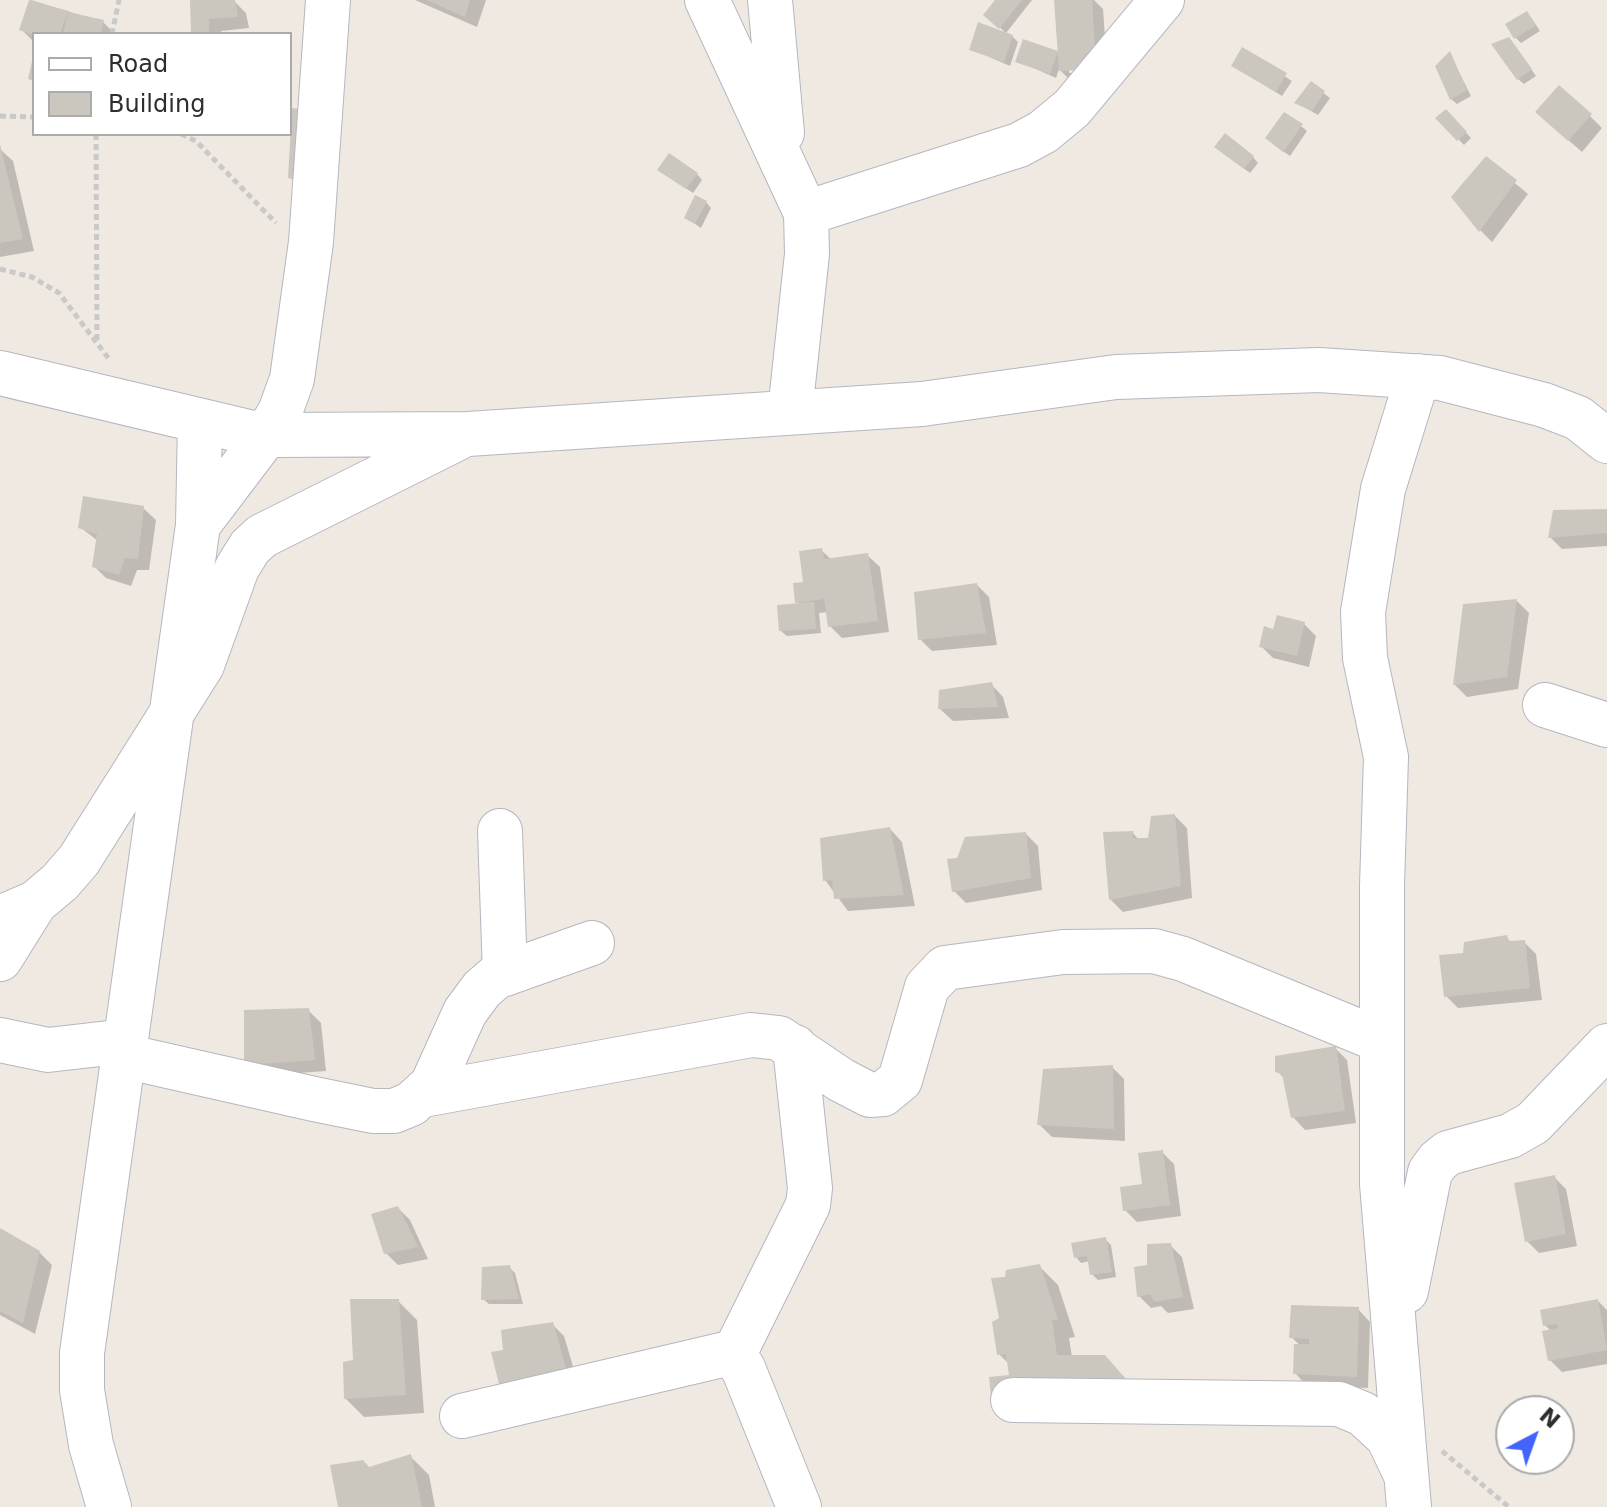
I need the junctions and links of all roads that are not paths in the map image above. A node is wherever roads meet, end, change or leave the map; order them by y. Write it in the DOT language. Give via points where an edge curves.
graph roads {
  1 [pos="328,0"];
  2 [pos="707,0"];
  3 [pos="770,0"];
  4 [pos="1162,0"];
  5 [pos="784,161"];
  6 [pos="806,213"];
  7 [pos="0,373"];
  8 [pos="1418,376"];
  9 [pos="790,412"];
  10 [pos="200,421"];
  11 [pos="267,434"];
  12 [pos="468,434"];
  13 [pos="1607,441"];
  14 [pos="198,525"];
  15 [pos="1545,705"];
  16 [pos="171,714"];
  17 [pos="1607,725"];
  18 [pos="500,831"];
  19 [pos="17,911"];
  20 [pos="592,943"];
  21 [pos="0,959"];
  22 [pos="505,974"];
  23 [pos="0,1040"];
  24 [pos="1382,1041"];
  25 [pos="1607,1046"];
  26 [pos="795,1047"];
  27 [pos="125,1049"];
  28 [pos="423,1095"];
  29 [pos="1396,1339"];
  30 [pos="733,1356"];
  31 [pos="1013,1400"];
  32 [pos="462,1416"];
  33 [pos="1408,1493"];
  34 [pos="109,1507"];
  35 [pos="799,1507"];
  1 -- 11 [label="street" via="310,252 292,379"];
  2 -- 5 [label="street"];
  3 -- 5 [label="street"];
  4 -- 6 [label="street" via="1072,108 1043,132 1019,145"];
  5 -- 6 [label="street"];
  6 -- 9 [label="street" via="807,254"];
  7 -- 10 [label="street"];
  8 -- 9 [label="street" via="1319,370 1116,377 922,404"];
  8 -- 13 [label="street" via="1544,405 1578,418"];
  8 -- 24 [label="street" via="1383,489 1363,612 1365,658 1387,774"];
  9 -- 12 [label="street"];
  10 -- 11 [label="street"];
  10 -- 14 [label="street"];
  11 -- 12 [label="street"];
  11 -- 14 [label="street"];
  12 -- 16 [label="street" via="262,536 250,547 237,568 202,665"];
  14 -- 16 [label="street"];
  15 -- 17 [label="street"];
  16 -- 19 [label="street" via="79,860 60,882"];
  16 -- 27 [label="street"];
  18 -- 22 [label="street"];
  19 -- 21 [label="street"];
  20 -- 22 [label="street"];
  22 -- 28 [label="street" via="473,999"];
  23 -- 27 [label="street" via="48,1050"];
  24 -- 26 [label="street" via="1183,959 1136,949 1063,952 945,968 927,987 900,1080 883,1094 870,1095 841,1080"];
  24 -- 29 [label="street" via="1382,1184"];
  25 -- 29 [label="street" via="1533,1123 1510,1136 1448,1153 1430,1172"];
  26 -- 28 [label="street" via="779,1038 751,1035"];
  26 -- 30 [label="street" via="808,1205"];
  27 -- 28 [label="street" via="373,1111 394,1111"];
  27 -- 34 [label="street" via="82,1353 91,1445"];
  29 -- 33 [label="street"];
  30 -- 32 [label="street" via="722,1352"];
  30 -- 35 [label="street" via="743,1368"];
  31 -- 33 [label="street" via="1339,1404 1363,1414 1388,1437"];
}
